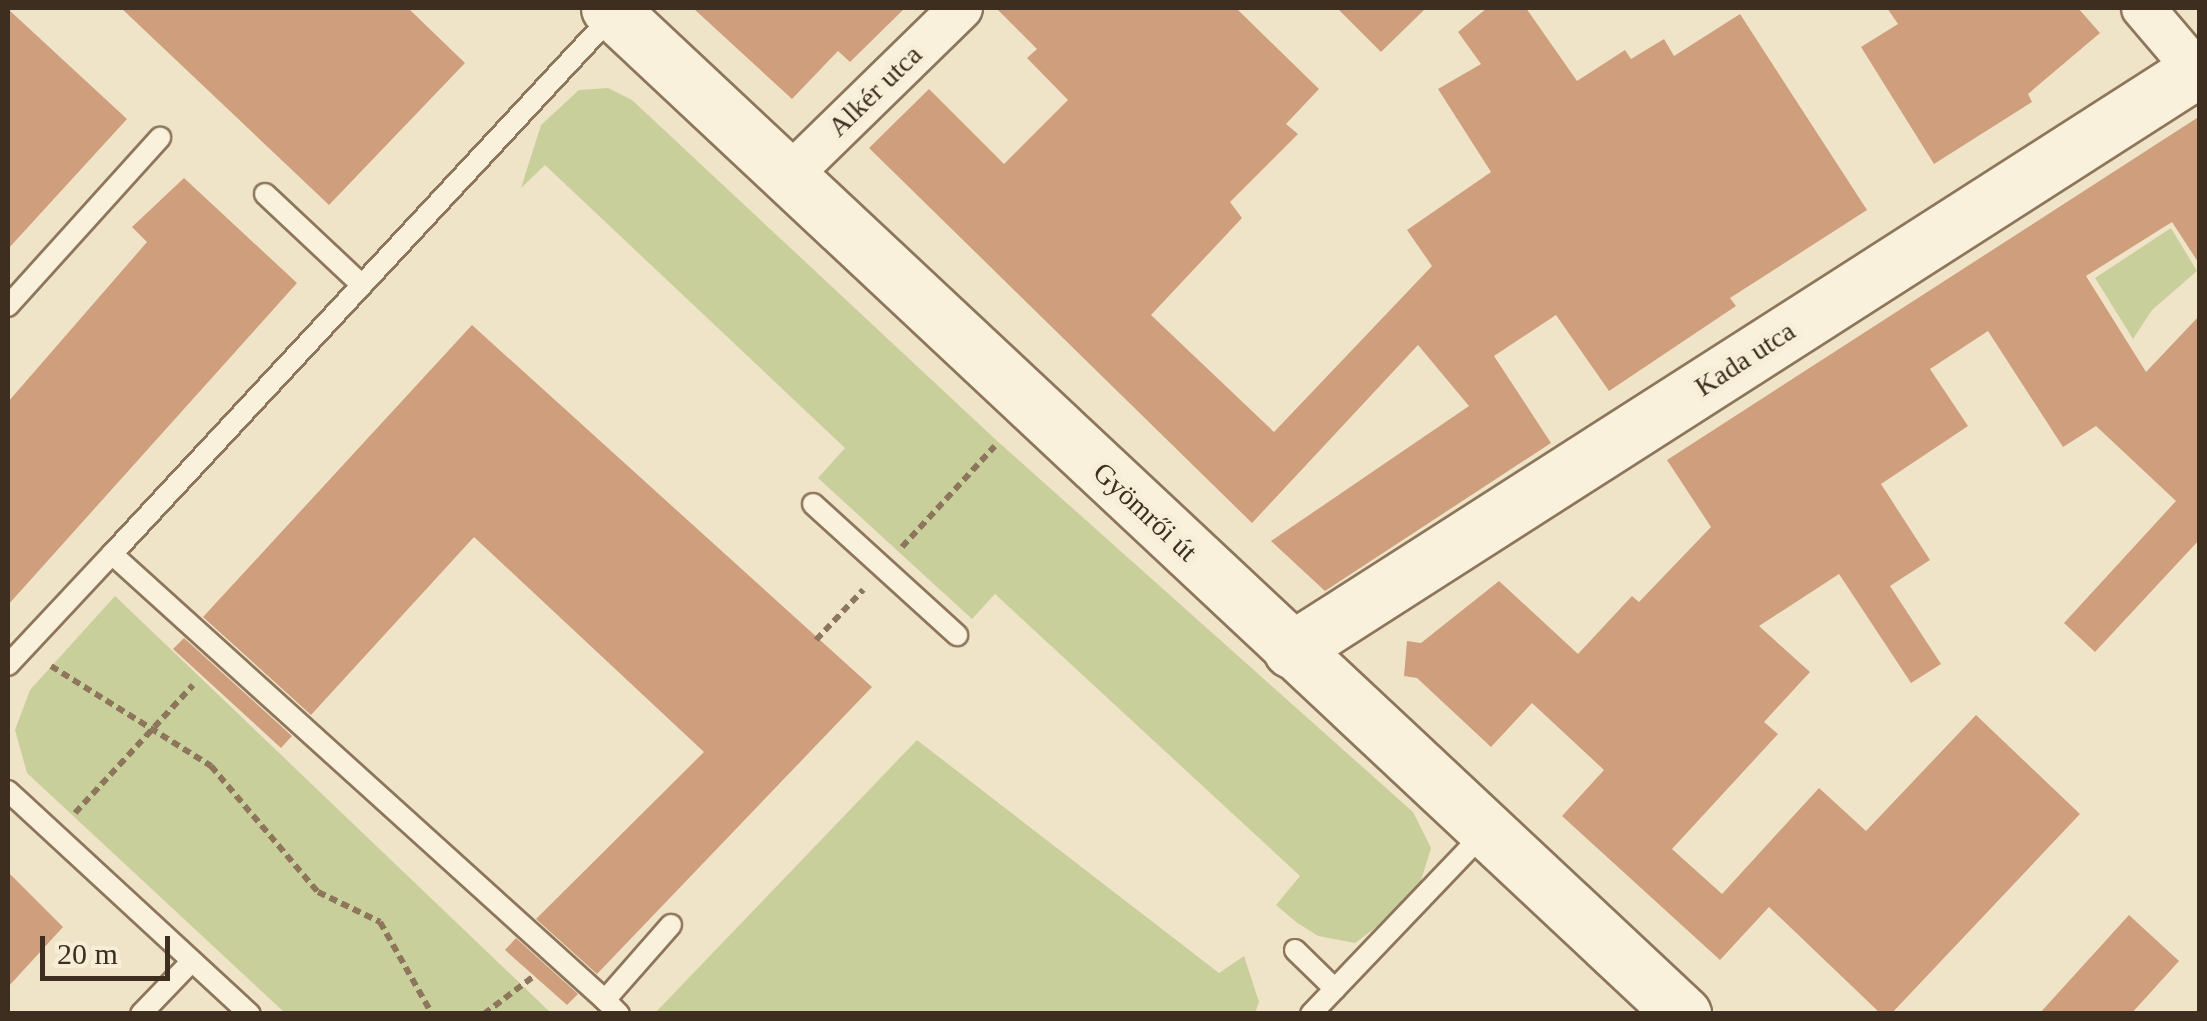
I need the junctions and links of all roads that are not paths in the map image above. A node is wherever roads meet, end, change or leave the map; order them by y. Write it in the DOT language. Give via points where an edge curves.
graph roads {
  1 [pos="960,8"];
  2 [pos="2143,8"];
  3 [pos="612,10"];
  4 [pos="2198,71"];
  5 [pos="160,138"];
  6 [pos="790,175"];
  7 [pos="265,194"];
  8 [pos="362,286"];
  9 [pos="8,306"];
  10 [pos="812,504"];
  11 [pos="112,554"];
  12 [pos="957,635"];
  13 [pos="1291,650"];
  14 [pos="8,665"];
  15 [pos="8,791"];
  16 [pos="1486,830"];
  17 [pos="671,925"];
  18 [pos="1295,950"];
  19 [pos="191,962"];
  20 [pos="1335,988"];
  21 [pos="612,1007"];
  22 [pos="141,1014"];
  23 [pos="250,1014"];
  24 [pos="1311,1014"];
  25 [pos="1684,1014"];
  1 -- 6 [label="street, Alkér utca"];
  2 -- 4 [label="street"];
  3 -- 6 [label="street, Gyömrői út"];
  3 -- 8 [label="lane"];
  4 -- 13 [label="street, Kada utca"];
  5 -- 9 [label="lane"];
  6 -- 13 [label="street, Gyömrői út"];
  7 -- 8 [label="lane"];
  8 -- 11 [label="lane"];
  10 -- 12 [label="lane"];
  11 -- 14 [label="lane"];
  11 -- 21 [label="lane"];
  13 -- 16 [label="street, Gyömrői út"];
  15 -- 19 [label="lane"];
  16 -- 20 [label="lane"];
  16 -- 25 [label="street, Gyömrői út"];
  17 -- 21 [label="lane"];
  18 -- 20 [label="lane"];
  19 -- 22 [label="lane"];
  19 -- 23 [label="lane"];
  20 -- 24 [label="lane"];
}
